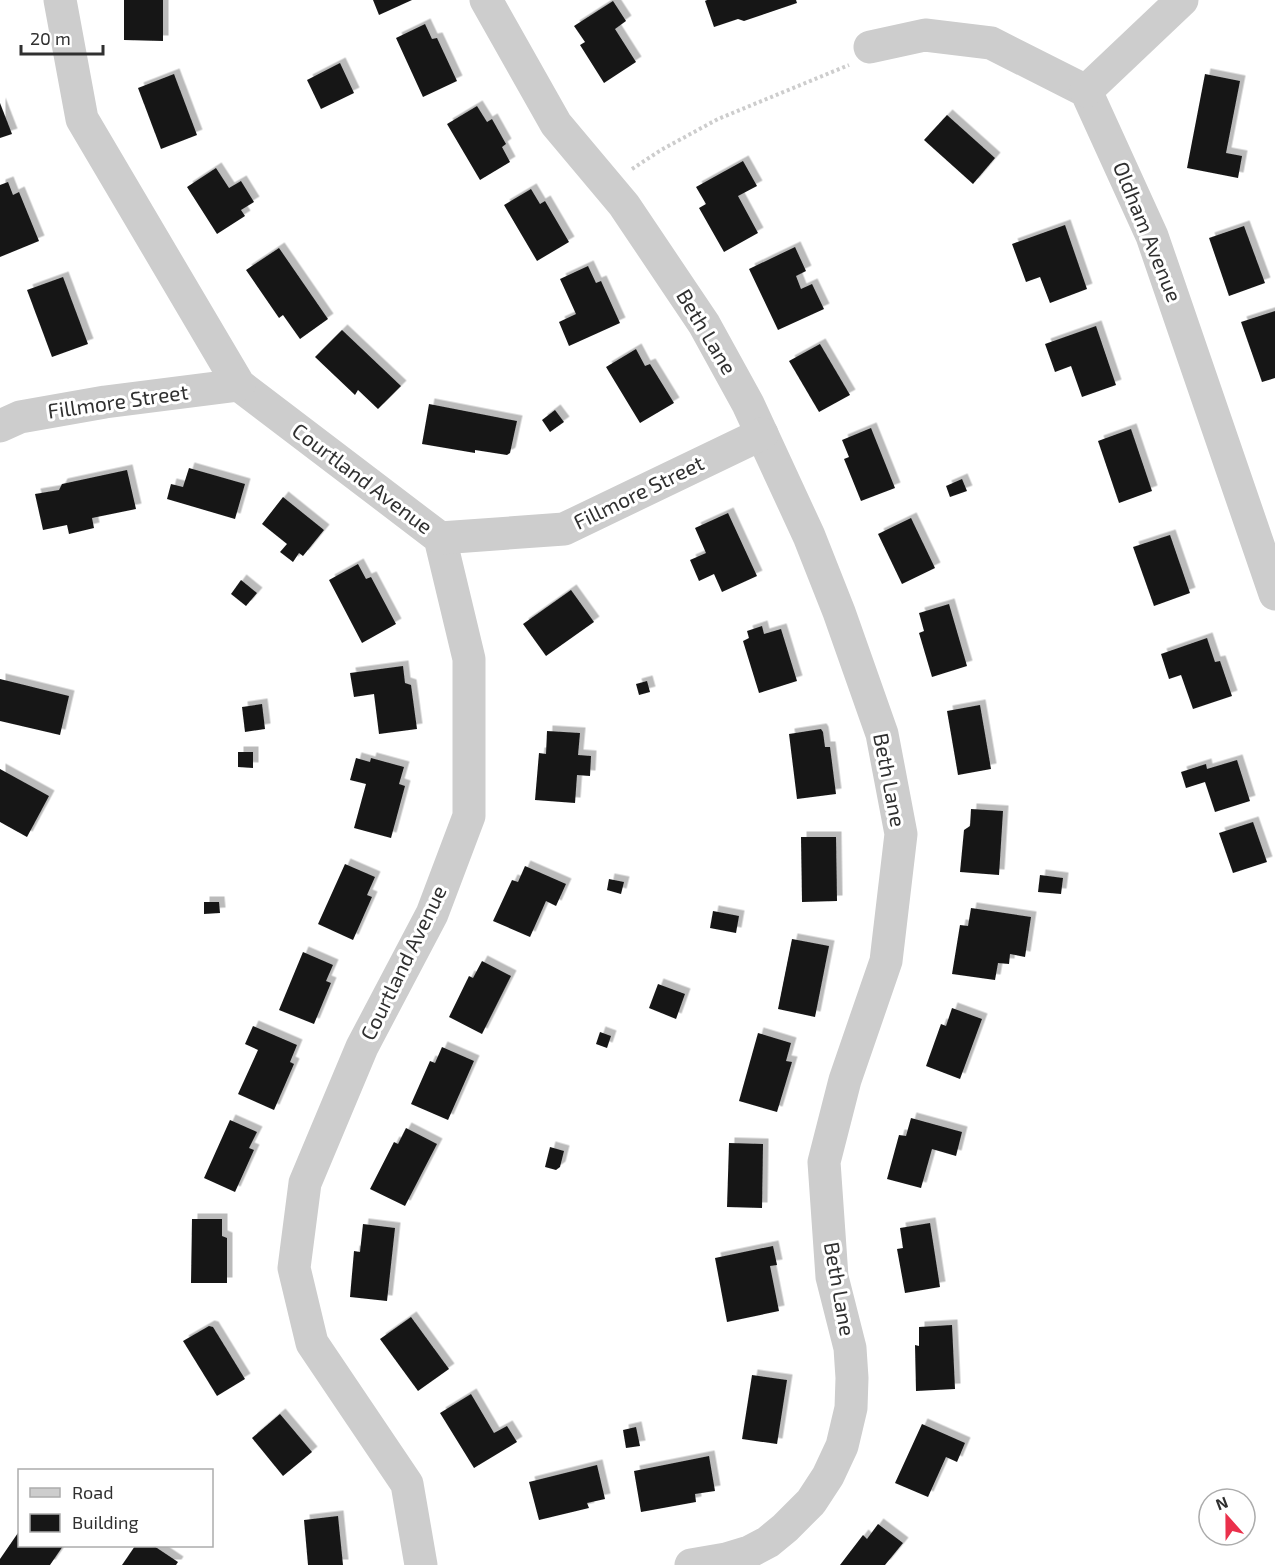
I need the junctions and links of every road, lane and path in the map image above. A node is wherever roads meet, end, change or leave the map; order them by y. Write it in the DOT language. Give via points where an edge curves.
graph roads {
  1 [pos="60,0"];
  2 [pos="486,0"];
  3 [pos="1182,0"];
  4 [pos="870,47"];
  5 [pos="1086,91"];
  6 [pos="608,185"];
  7 [pos="239,385"];
  8 [pos="0,426"];
  9 [pos="762,434"];
  10 [pos="440,538"];
  11 [pos="1275,594"];
  12 [pos="421,1565"];
  13 [pos="691,1565"];
  1 -- 7 [label="street, Courtland Avenue" via="82,119"];
  2 -- 6 [label="street, Beth Lane" via="556,124"];
  3 -- 5 [label="street"];
  4 -- 5 [label="street" via="925,35 991,43"];
  4 -- 6 [label="path" via="847,67 718,119"];
  5 -- 11 [label="street, Oldham Avenue" via="1152,236"];
  6 -- 9 [label="street, Beth Lane" via="704,324"];
  7 -- 8 [label="street, Fillmore Street" via="105,402 20,417"];
  7 -- 10 [label="street, Courtland Avenue"];
  9 -- 10 [label="street, Fillmore Street" via="564,530"];
  9 -- 13 [label="street, Beth Lane" via="809,536 878,723 901,834 886,961 845,1080 824,1162 832,1277 850,1348 852,1378 851,1408 842,1446 811,1502 768,1542 726,1559"];
  10 -- 12 [label="street, Courtland Avenue" via="469,659 469,816 432,914 362,1047 305,1183 294,1268 312,1342 406,1484"];
}
